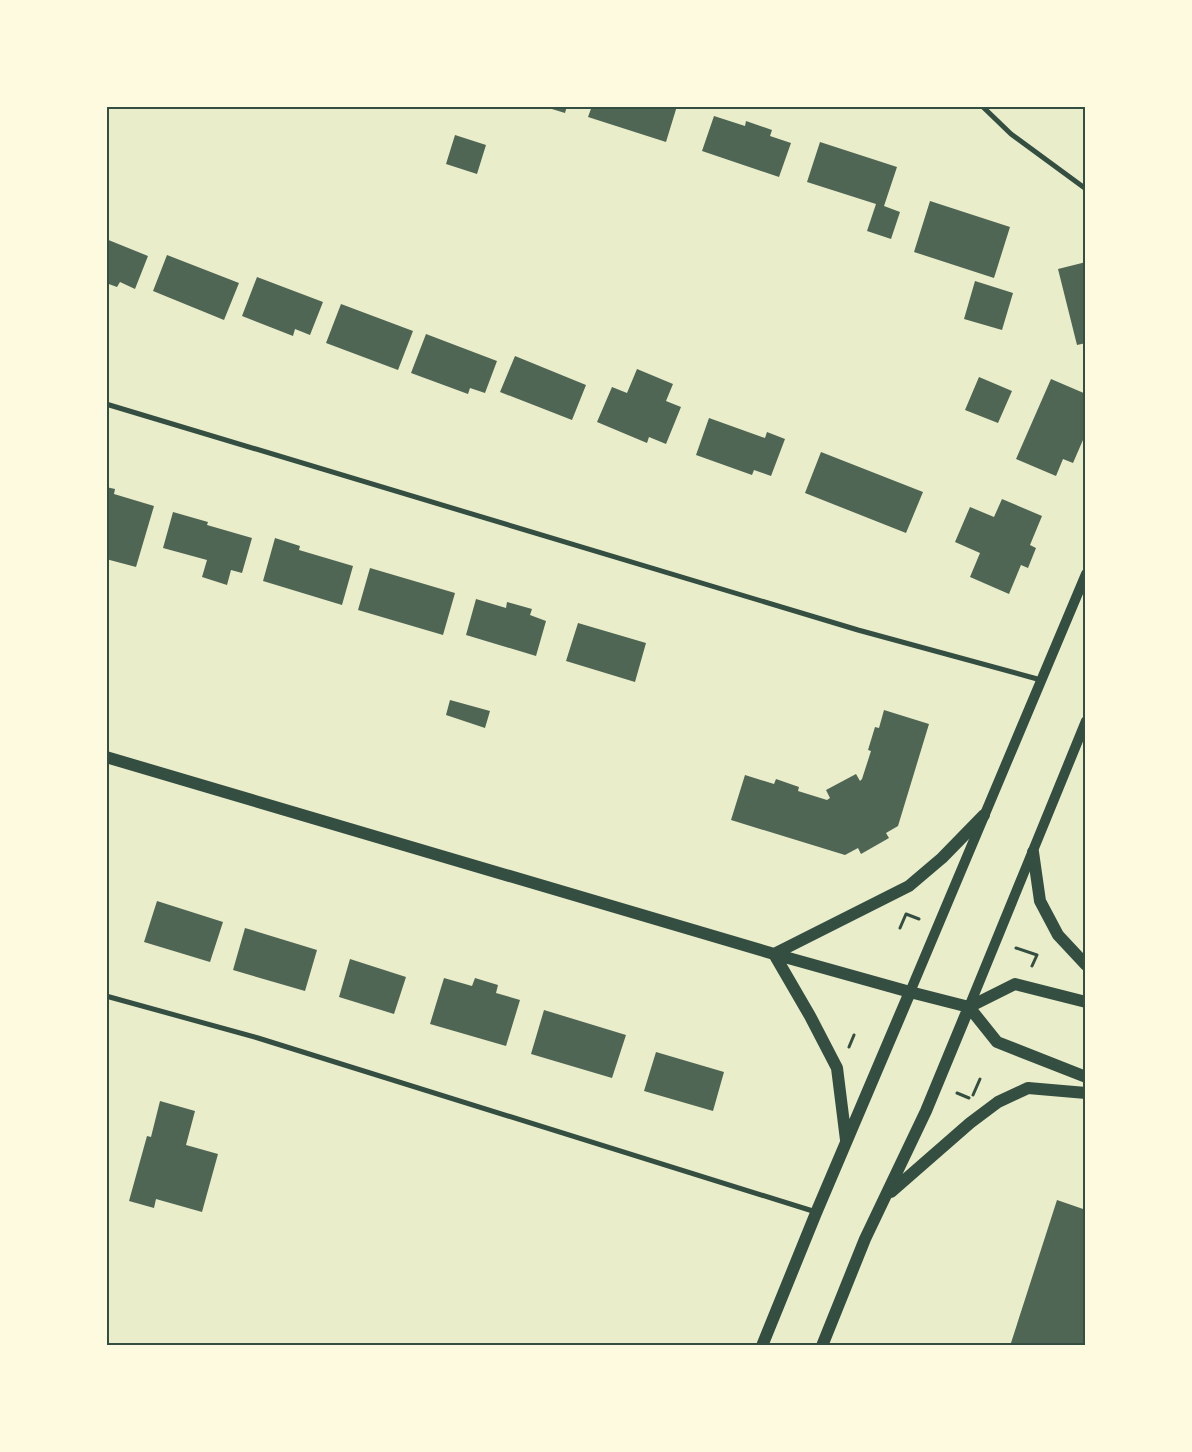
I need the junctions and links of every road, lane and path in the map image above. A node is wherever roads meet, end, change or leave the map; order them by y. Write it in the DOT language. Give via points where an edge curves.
graph roads {
  1 [pos="982,106"];
  2 [pos="1086,189"];
  3 [pos="106,404"];
  4 [pos="1086,574"];
  5 [pos="1041,680"];
  6 [pos="1086,721"];
  7 [pos="106,757"];
  8 [pos="984,815"];
  9 [pos="1033,852"];
  10 [pos="922,920"];
  11 [pos="900,928"];
  12 [pos="1016,948"];
  13 [pos="774,954"];
  14 [pos="1086,965"];
  15 [pos="1029,971"];
  16 [pos="910,992"];
  17 [pos="106,996"];
  18 [pos="1086,1002"];
  19 [pos="969,1007"];
  20 [pos="1086,1077"];
  21 [pos="980,1079"];
  22 [pos="956,1092"];
  23 [pos="1086,1093"];
  24 [pos="846,1141"];
  25 [pos="885,1198"];
  26 [pos="816,1213"];
  27 [pos="762,1346"];
  28 [pos="822,1346"];
  1 -- 2 [label="street" via="1011,134"];
  3 -- 5 [label="street" via="849,627"];
  4 -- 5 [label="main road"];
  5 -- 8 [label="main road"];
  6 -- 9 [label="main road"];
  7 -- 13 [label="main road"];
  8 -- 13 [label="main road" via="910,886"];
  8 -- 16 [label="main road"];
  9 -- 14 [label="main road" via="1040,901 1058,935"];
  9 -- 19 [label="main road"];
  10 -- 11 [label="path" via="906,914"];
  12 -- 15 [label="path" via="1037,955"];
  13 -- 16 [label="main road"];
  13 -- 24 [label="main road" via="837,1068"];
  16 -- 19 [label="main road"];
  16 -- 24 [label="main road"];
  17 -- 26 [label="street" via="258,1038"];
  18 -- 19 [label="main road" via="1015,984"];
  19 -- 20 [label="main road" via="997,1042"];
  19 -- 25 [label="main road" via="926,1111"];
  21 -- 22 [label="path" via="971,1099"];
  23 -- 25 [label="main road" via="1028,1088 998,1102"];
  24 -- 26 [label="main road"];
  25 -- 28 [label="main road"];
  26 -- 27 [label="main road"];
}
